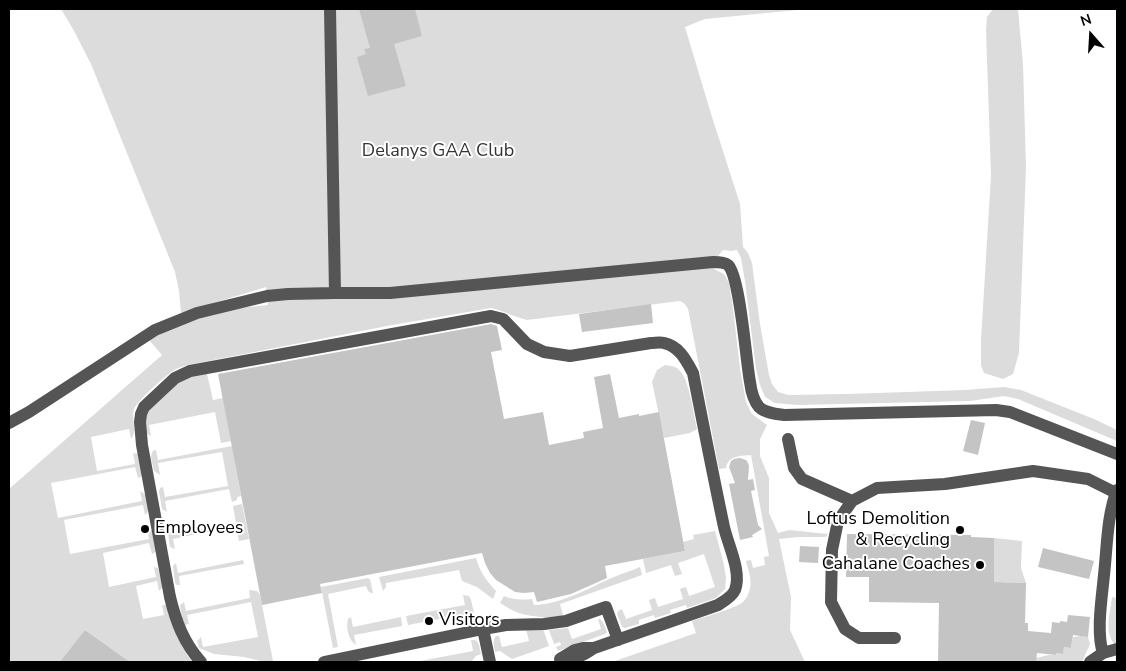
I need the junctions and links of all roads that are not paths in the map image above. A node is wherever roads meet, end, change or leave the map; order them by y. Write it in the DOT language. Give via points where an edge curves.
graph roads {
  1 [pos="330,9"];
  2 [pos="335,293"];
  3 [pos="9,424"];
  4 [pos="788,439"];
  5 [pos="1117,454"];
  6 [pos="1117,492"];
  7 [pos="852,502"];
  8 [pos="483,629"];
  9 [pos="895,638"];
  10 [pos="618,640"];
  11 [pos="1117,649"];
  12 [pos="1104,653"];
  13 [pos="556,661"];
  14 [pos="201,662"];
  15 [pos="324,662"];
  16 [pos="490,662"];
  17 [pos="1090,662"];
  1 -- 2 [label="lane"];
  2 -- 3 [label="lane" via="267,296 197,313 171,323 155,330"];
  2 -- 5 [label="lane" via="390,293 720,262 728,265 734,273 754,399 760,408 770,413 996,410 1010,412"];
  4 -- 7 [label="lane" via="794,468 802,479"];
  6 -- 7 [label="lane" via="1088,479 1033,471 945,484 877,488"];
  6 -- 12 [label="lane" via="1109,521 1101,614 1100,638"];
  7 -- 9 [label="lane" via="838,521 832,550 831,602 845,629 859,638"];
  8 -- 10 [label="lane" via="566,621 606,607"];
  8 -- 15 [label="lane"];
  8 -- 16 [label="lane"];
  10 -- 13 [label="lane" via="578,657"];
  10 -- 14 [label="lane" via="718,605 735,591 735,562 725,529 693,373 684,357 665,343 570,356 544,352 527,344 503,319 491,316 190,371 176,378 144,407 140,422 142,445 170,597 181,634"];
  11 -- 12 [label="lane"];
  12 -- 17 [label="lane"];
}
